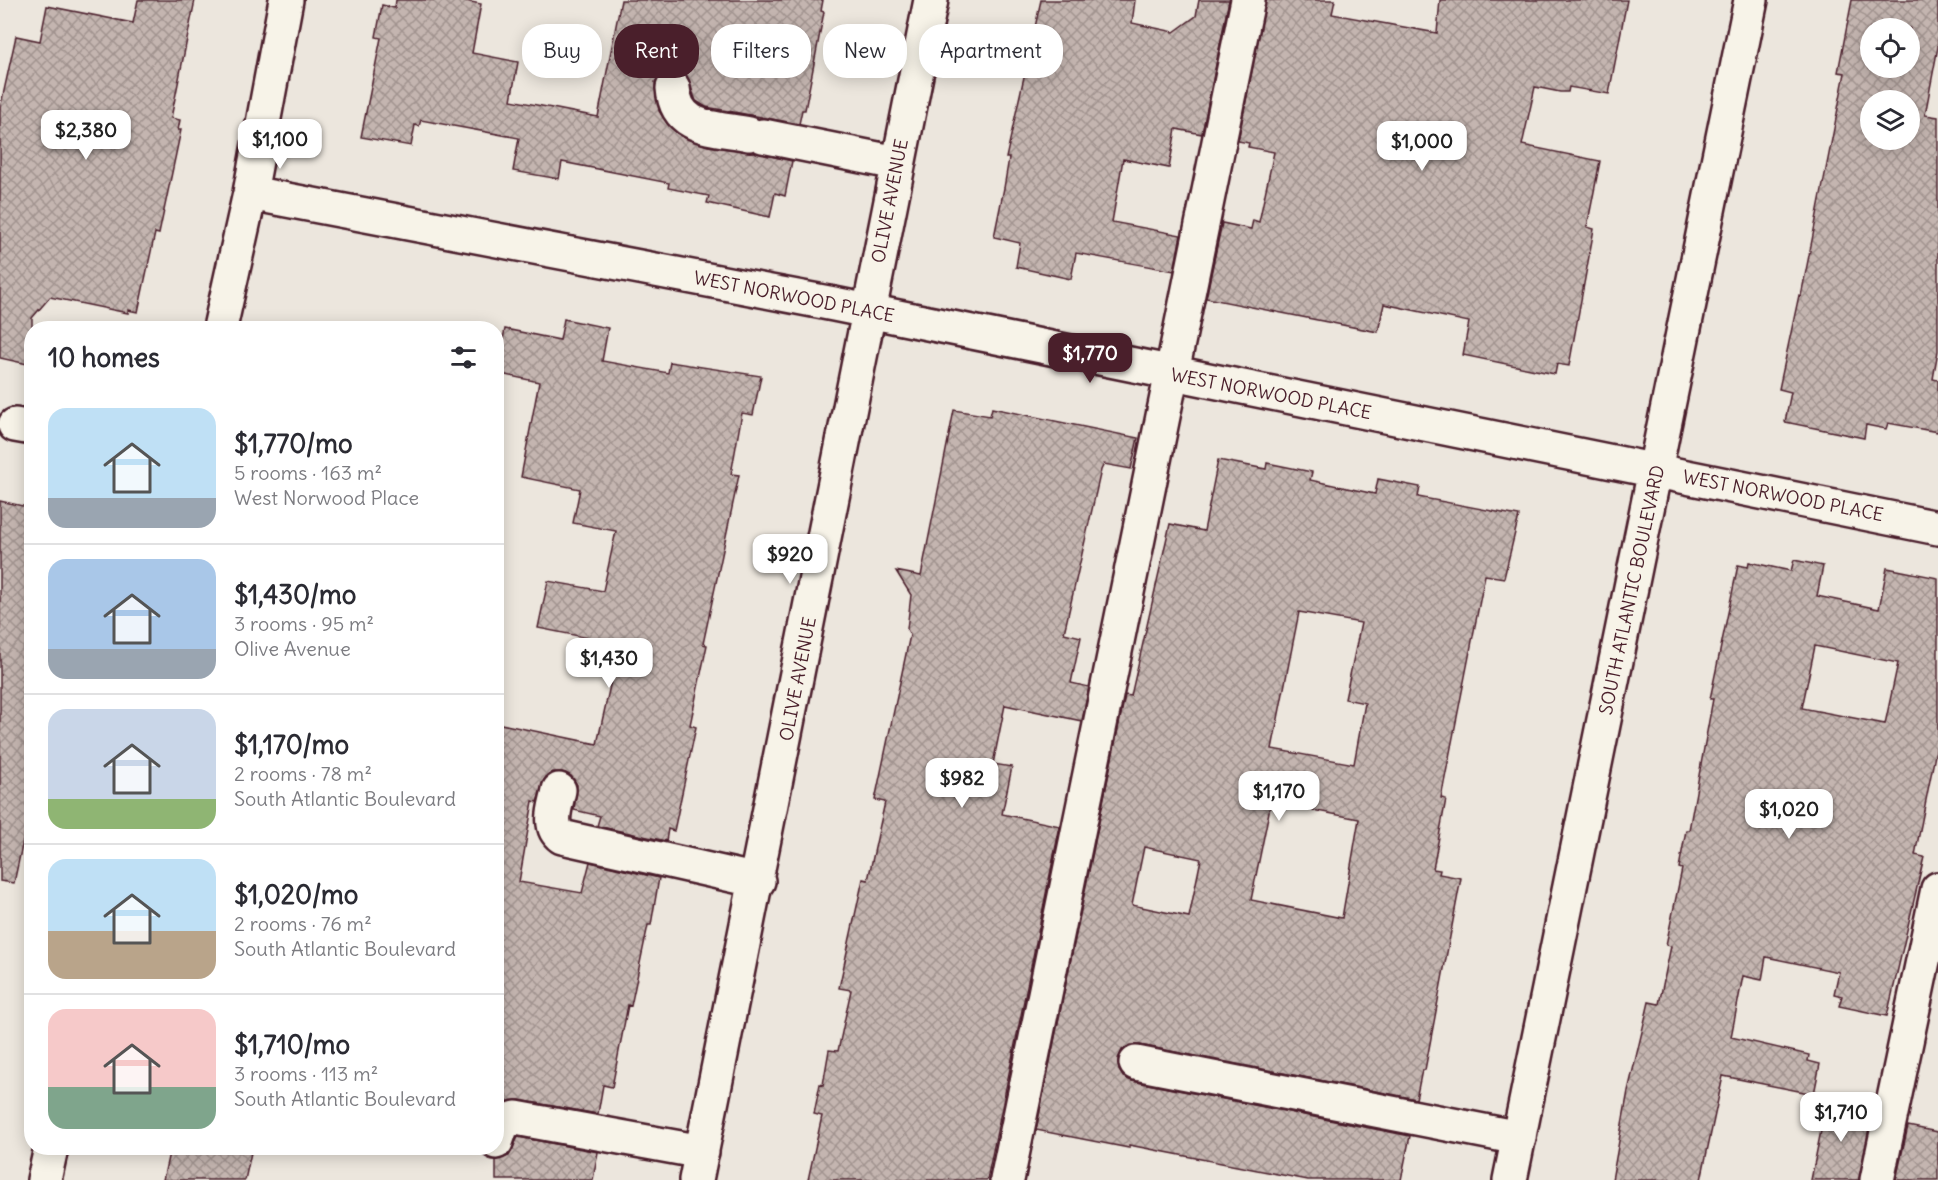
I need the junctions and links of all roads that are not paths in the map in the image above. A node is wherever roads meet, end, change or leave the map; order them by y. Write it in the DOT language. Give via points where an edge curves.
graph roads {
  1 [pos="286,0"];
  2 [pos="931,0"];
  3 [pos="1248,0"];
  4 [pos="1751,0"];
  5 [pos="673,88"];
  6 [pos="897,163"];
  7 [pos="250,192"];
  8 [pos="868,312"];
  9 [pos="222,321"];
  10 [pos="1172,375"];
  11 [pos="1656,471"];
  12 [pos="1938,528"];
  13 [pos="559,790"];
  14 [pos="758,881"];
  15 [pos="1938,889"];
  16 [pos="1136,1063"];
  17 [pos="504,1122"];
  18 [pos="1519,1138"];
  19 [pos="49,1155"];
  20 [pos="699,1166"];
  21 [pos="44,1180"];
  22 [pos="1007,1180"];
  23 [pos="1510,1180"];
  24 [pos="1877,1180"];
  1 -- 7 [label="street"];
  2 -- 6 [label="street, OLIVE AVENUE"];
  3 -- 10 [label="street"];
  4 -- 11 [label="street, SOUTH ATLANTIC BOULEVARD"];
  5 -- 6 [label="street" via="677,108 690,122"];
  6 -- 8 [label="street, OLIVE AVENUE"];
  7 -- 8 [label="street, WEST NORWOOD PLACE"];
  7 -- 9 [label="street"];
  8 -- 10 [label="street, WEST NORWOOD PLACE"];
  8 -- 14 [label="street, OLIVE AVENUE"];
  10 -- 11 [label="street, WEST NORWOOD PLACE"];
  10 -- 22 [label="street"];
  11 -- 12 [label="street, WEST NORWOOD PLACE"];
  11 -- 18 [label="street, SOUTH ATLANTIC BOULEVARD"];
  13 -- 14 [label="street" via="553,824 562,837"];
  14 -- 20 [label="street, OLIVE AVENUE"];
  15 -- 24 [label="street"];
  16 -- 18 [label="street"];
  17 -- 20 [label="street" via="516,1118"];
  18 -- 23 [label="street, SOUTH ATLANTIC BOULEVARD"];
  19 -- 21 [label="street"];
}
